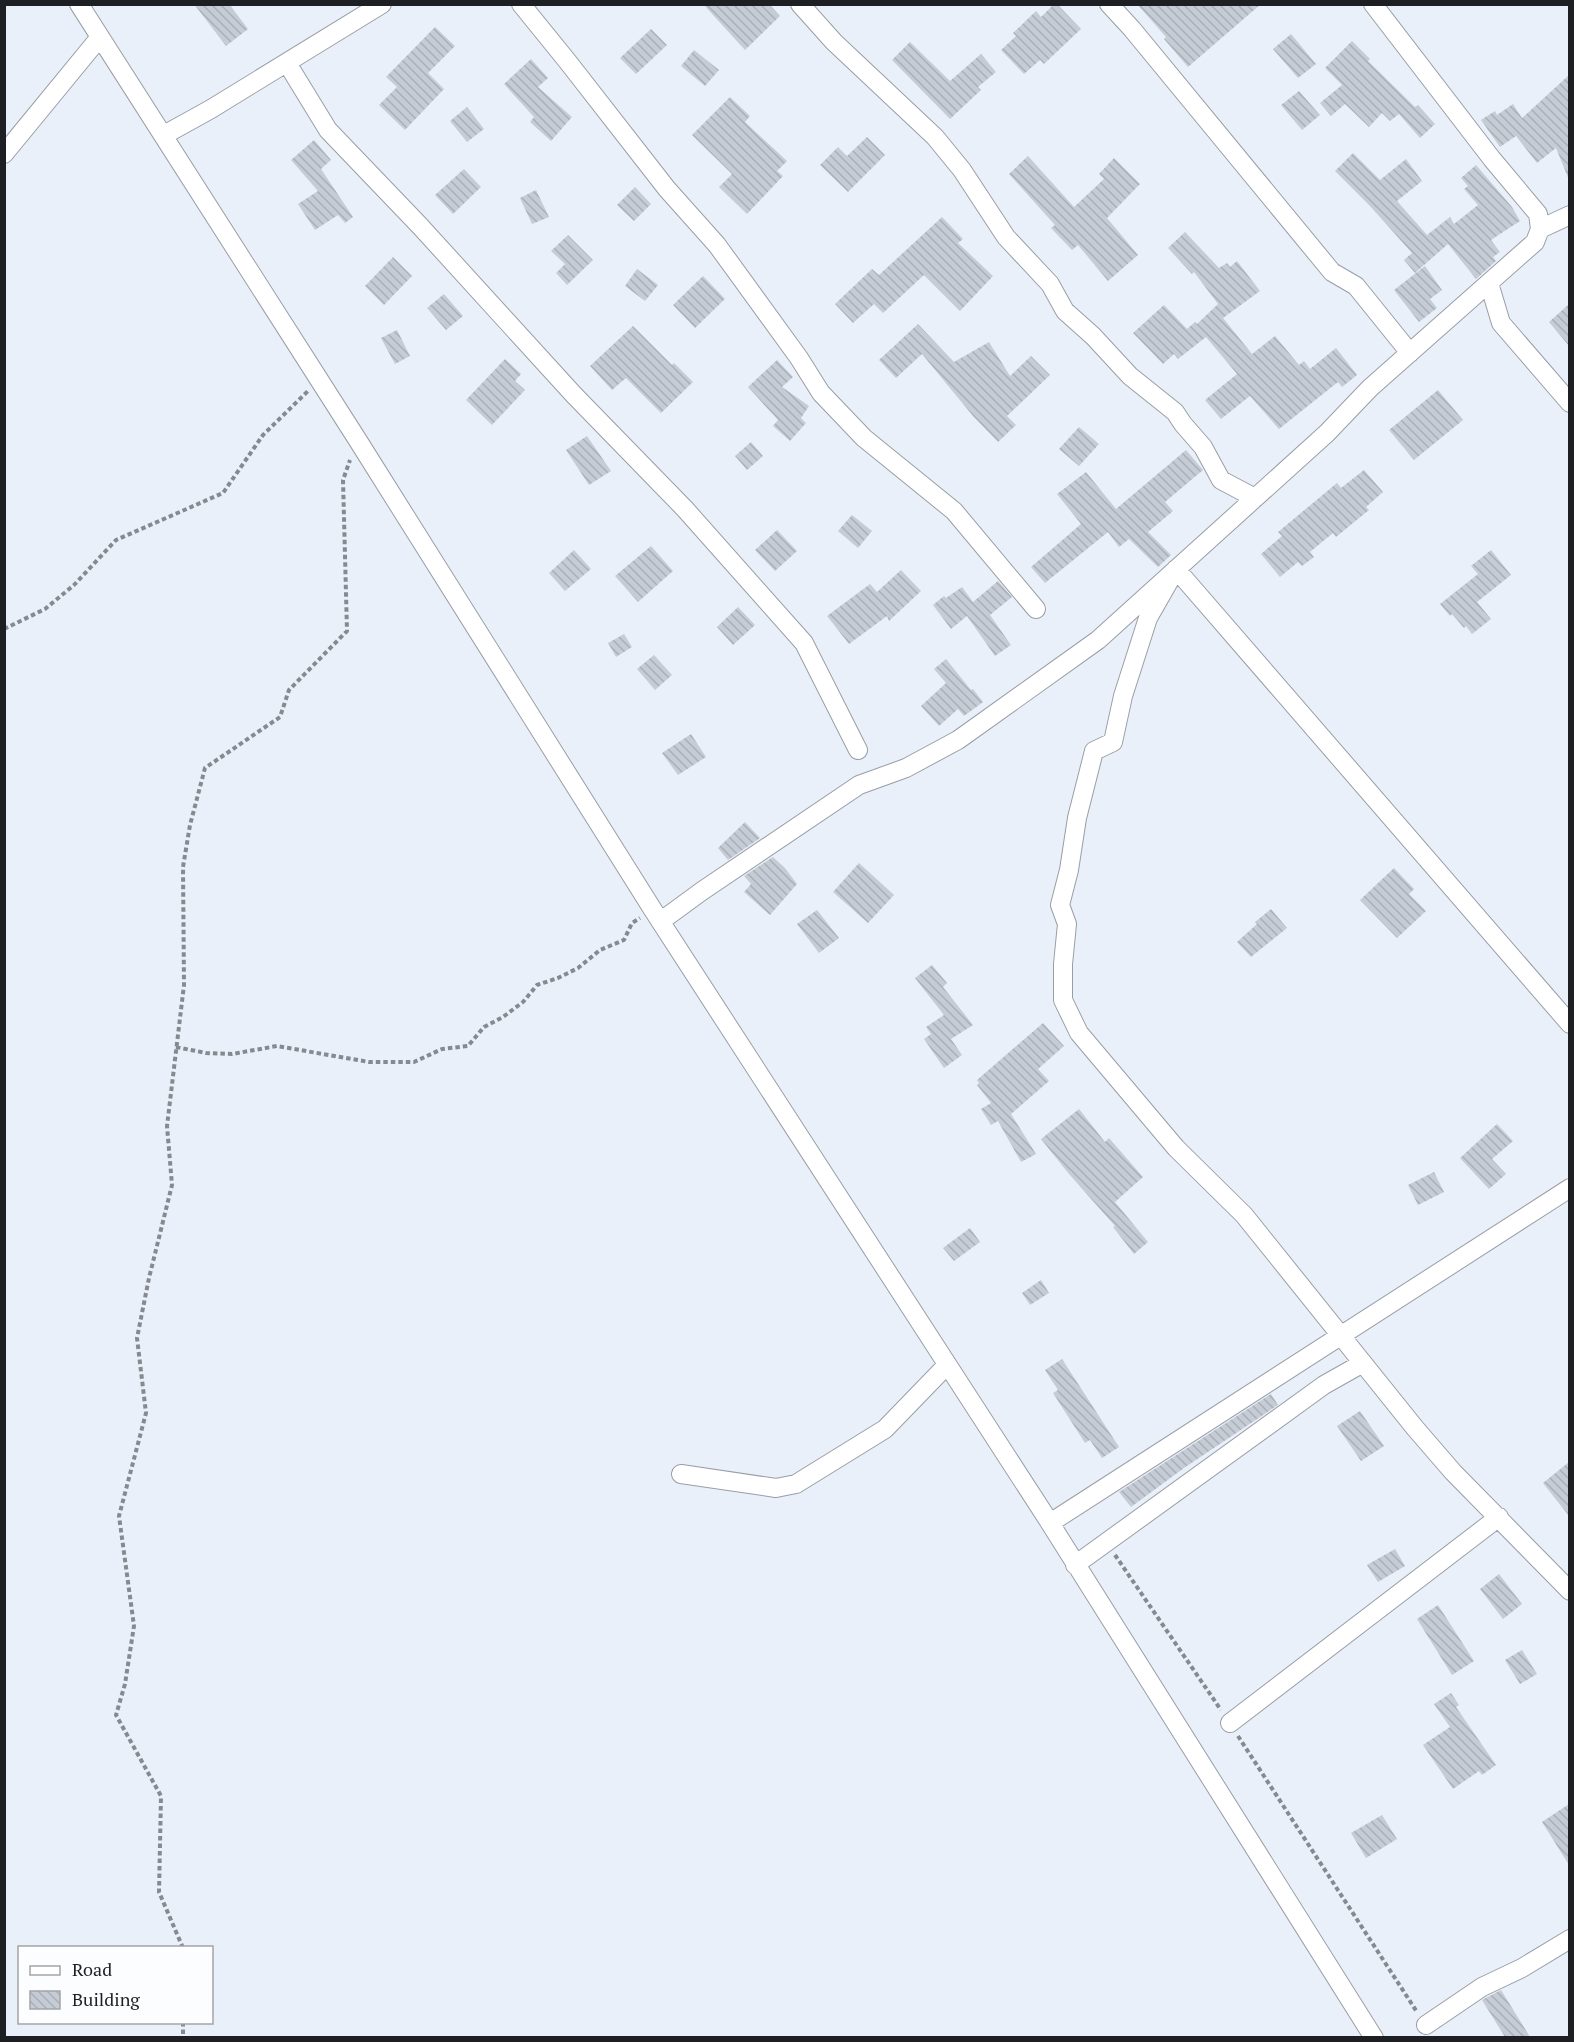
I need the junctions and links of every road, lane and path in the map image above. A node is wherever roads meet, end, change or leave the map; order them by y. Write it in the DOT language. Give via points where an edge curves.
graph roads {
  1 [pos="79,4"];
  2 [pos="382,4"];
  3 [pos="521,4"];
  4 [pos="800,4"];
  5 [pos="1109,4"];
  6 [pos="1373,4"];
  7 [pos="100,37"];
  8 [pos="287,63"];
  9 [pos="164,135"];
  10 [pos="4,154"];
  11 [pos="1569,215"];
  12 [pos="1540,229"];
  13 [pos="1489,283"];
  14 [pos="1410,353"];
  15 [pos="319,381"];
  16 [pos="1569,403"];
  17 [pos="357,439"];
  18 [pos="1255,498"];
  19 [pos="1176,569"];
  20 [pos="1036,609"];
  21 [pos="4,629"];
  22 [pos="858,750"];
  23 [pos="657,915"];
  24 [pos="1569,1024"];
  25 [pos="176,1047"];
  26 [pos="1569,1188"];
  27 [pos="1341,1336"];
  28 [pos="1363,1363"];
  29 [pos="947,1365"];
  30 [pos="681,1474"];
  31 [pos="1499,1517"];
  32 [pos="1050,1523"];
  33 [pos="1106,1542"];
  34 [pos="1075,1564"];
  35 [pos="1569,1591"];
  36 [pos="1230,1723"];
  37 [pos="1569,1939"];
  38 [pos="183,1946"];
  39 [pos="1426,2025"];
  40 [pos="1374,2037"];
  1 -- 7 [label="street"];
  2 -- 8 [label="street"];
  3 -- 20 [label="street" via="667,189 717,245 821,393 864,438 954,511"];
  4 -- 18 [label="street" via="834,42 935,137 1006,237 1050,284 1065,311 1130,376 1175,412 1203,447 1221,480"];
  5 -- 14 [label="street" via="1332,272 1356,286"];
  6 -- 12 [label="street" via="1538,214"];
  7 -- 9 [label="street"];
  7 -- 10 [label="street"];
  8 -- 9 [label="street"];
  8 -- 22 [label="street" via="328,130 685,509 804,643"];
  9 -- 15 [label="street"];
  11 -- 12 [label="street"];
  12 -- 13 [label="street" via="1535,242"];
  13 -- 14 [label="street"];
  13 -- 16 [label="street" via="1501,323"];
  14 -- 18 [label="street"];
  15 -- 17 [label="street"];
  15 -- 21 [label="path" via="263,435 223,494 116,540 45,609"];
  17 -- 23 [label="street"];
  17 -- 25 [label="path" via="344,480 347,631 289,690 280,717 205,768 183,867 184,985"];
  18 -- 19 [label="street"];
  19 -- 23 [label="street" via="1098,640 958,740 906,768 860,785 702,891"];
  19 -- 24 [label="street"];
  19 -- 27 [label="street" via="1148,618 1113,742 1094,751 1087,775 1060,906 1067,924 1063,1000 1079,1033 1176,1148 1244,1215"];
  23 -- 25 [label="path" via="632,923 624,940 600,951 578,968 537,985 523,1002 484,1027 468,1046 442,1049 414,1062 369,1062 277,1046 232,1054"];
  23 -- 29 [label="street"];
  25 -- 38 [label="path" via="167,1126 172,1185 137,1338 146,1413 119,1516 134,1626 116,1715 161,1796 159,1892"];
  26 -- 27 [label="street"];
  27 -- 28 [label="street"];
  27 -- 32 [label="street"];
  28 -- 31 [label="street" via="1415,1428"];
  28 -- 33 [label="street" via="1324,1385"];
  29 -- 30 [label="street" via="885,1429 796,1484 776,1488"];
  29 -- 32 [label="street"];
  31 -- 35 [label="street"];
  31 -- 36 [label="street"];
  32 -- 34 [label="street"];
  33 -- 34 [label="street"];
  33 -- 36 [label="path"];
  34 -- 40 [label="street"];
  36 -- 39 [label="path"];
  37 -- 39 [label="street" via="1482,1987"];
}
